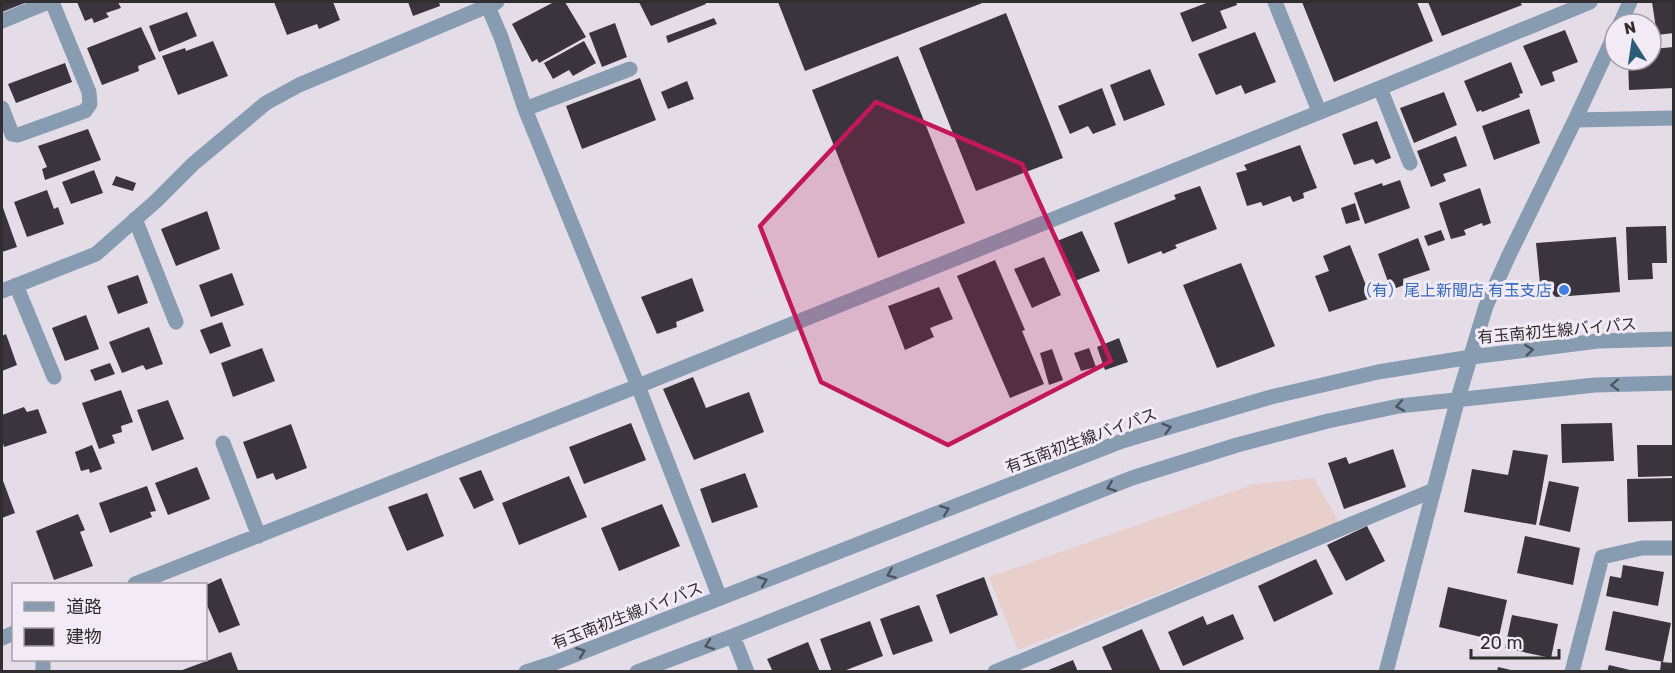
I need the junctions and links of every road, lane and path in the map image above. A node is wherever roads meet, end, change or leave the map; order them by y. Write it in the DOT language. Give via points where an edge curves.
graph roads {
  1 [pos="50,2"];
  2 [pos="1275,2"];
  3 [pos="1590,2"];
  4 [pos="490,3"];
  5 [pos="2,21"];
  6 [pos="1603,60"];
  7 [pos="630,69"];
  8 [pos="1380,88"];
  9 [pos="2,108"];
  10 [pos="525,109"];
  11 [pos="1319,111"];
  12 [pos="1674,118"];
  13 [pos="1575,120"];
  14 [pos="1410,163"];
  15 [pos="135,219"];
  16 [pos="9,288"];
  17 [pos="176,322"];
  18 [pos="1674,339"];
  19 [pos="1471,357"];
  20 [pos="54,377"];
  21 [pos="1674,382"];
  22 [pos="638,386"];
  23 [pos="1458,398"];
  24 [pos="224,443"];
  25 [pos="1434,490"];
  26 [pos="259,536"];
  27 [pos="1674,548"];
  28 [pos="140,583"];
  29 [pos="720,598"];
  30 [pos="733,636"];
  31 [pos="526,672"];
  32 [pos="637,672"];
  33 [pos="747,672"];
  34 [pos="995,672"];
  35 [pos="1386,672"];
  36 [pos="1572,672"];
  1 -- 5 [label="street"];
  1 -- 9 [label="street" via="89,92 90,104 85,111 18,135 12,134"];
  2 -- 11 [label="street"];
  3 -- 8 [label="street"];
  4 -- 10 [label="street"];
  4 -- 15 [label="street" via="266,103"];
  6 -- 13 [label="street"];
  7 -- 10 [label="street"];
  8 -- 11 [label="street"];
  8 -- 14 [label="street"];
  10 -- 22 [label="street"];
  11 -- 22 [label="street"];
  12 -- 13 [label="street"];
  13 -- 19 [label="street" via="1486,306"];
  15 -- 16 [label="street" via="96,254"];
  15 -- 17 [label="street"];
  16 -- 20 [label="street"];
  19 -- 18 [label="street, 有玉南初生線バイパス, one-way" via="1598,341"];
  19 -- 23 [label="street"];
  29 -- 19 [label="street, 有玉南初生線バイパス, one-way" via="1122,441 1271,397 1378,372"];
  21 -- 23 [label="street, one-way"];
  22 -- 26 [label="street"];
  22 -- 29 [label="street"];
  23 -- 25 [label="street"];
  23 -- 30 [label="street, one-way" via="1328,421 1132,478"];
  24 -- 26 [label="street"];
  25 -- 34 [label="street"];
  25 -- 35 [label="street"];
  26 -- 28 [label="street"];
  27 -- 36 [label="street" via="1642,548 1602,557"];
  31 -- 29 [label="street, 有玉南初生線バイパス, one-way"];
  30 -- 32 [label="street, one-way"];
  30 -- 33 [label="street"];
}
